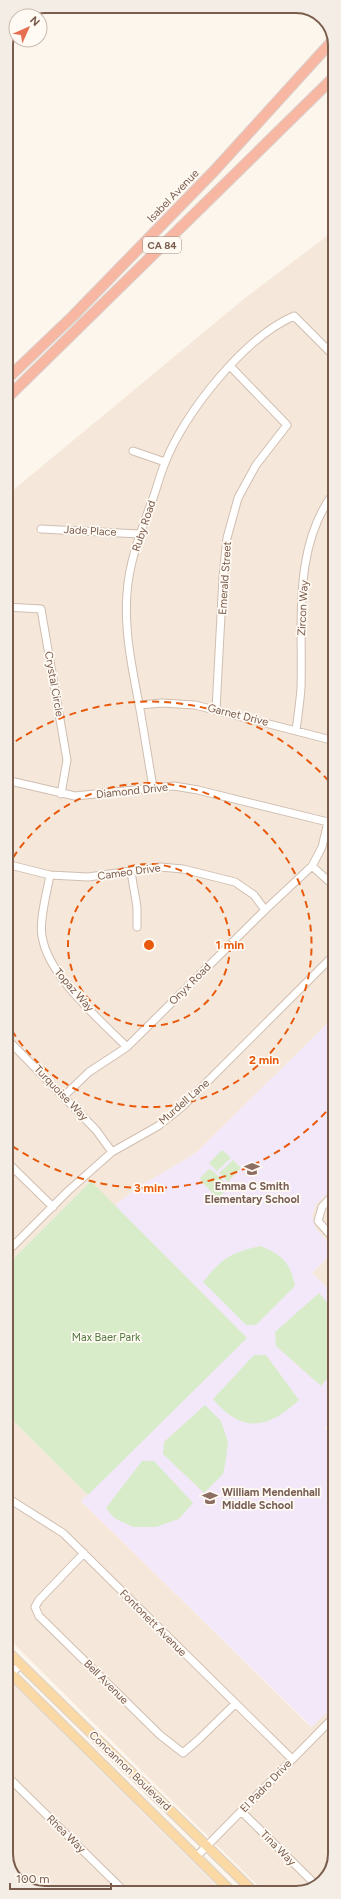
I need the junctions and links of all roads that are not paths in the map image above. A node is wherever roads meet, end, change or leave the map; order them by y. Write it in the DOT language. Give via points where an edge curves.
graph roads {
  1 [pos="328,45"];
  2 [pos="328,83"];
  3 [pos="328,350"];
  4 [pos="230,366"];
  5 [pos="13,373"];
  6 [pos="13,392"];
  7 [pos="133,451"];
  8 [pos="165,462"];
  9 [pos="328,502"];
  10 [pos="41,529"];
  11 [pos="140,534"];
  12 [pos="13,607"];
  13 [pos="139,705"];
  14 [pos="216,710"];
  15 [pos="296,730"];
  16 [pos="328,739"];
  17 [pos="13,782"];
  18 [pos="153,787"];
  19 [pos="61,794"];
  20 [pos="328,822"];
  21 [pos="13,866"];
  22 [pos="312,866"];
  23 [pos="131,872"];
  24 [pos="50,875"];
  25 [pos="328,881"];
  26 [pos="265,910"];
  27 [pos="137,927"];
  28 [pos="328,961"];
  29 [pos="13,1045"];
  30 [pos="127,1048"];
  31 [pos="64,1096"];
  32 [pos="112,1152"];
  33 [pos="13,1168"];
  34 [pos="328,1201"];
  35 [pos="53,1207"];
  36 [pos="328,1232"];
  37 [pos="13,1246"];
  38 [pos="13,1503"];
  39 [pos="84,1553"];
  40 [pos="13,1658"];
  41 [pos="20,1665"];
  42 [pos="13,1670"];
  43 [pos="13,1679"];
  44 [pos="235,1704"];
  45 [pos="328,1723"];
  46 [pos="292,1759"];
  47 [pos="13,1782"];
  48 [pos="241,1811"];
  49 [pos="207,1846"];
  50 [pos="196,1856"];
  51 [pos="312,1881"];
  52 [pos="119,1886"];
  53 [pos="226,1886"];
  54 [pos="248,1886"];
  1 -- 5 [label="highway, Isabel Avenue" via="215,170 73,316"];
  2 -- 6 [label="highway, CA 84"];
  3 -- 4 [label="street, Ruby Road" via="294,316 284,320 256,341"];
  4 -- 8 [label="street, Ruby Road" via="207,392 186,423"];
  4 -- 14 [label="street, Emerald Street" via="288,425 256,465 238,498 227,538"];
  7 -- 8 [label="street"];
  8 -- 11 [label="street, Ruby Road"];
  9 -- 15 [label="street, Zircon Way" via="315,523 302,592 301,690"];
  10 -- 11 [label="street, Jade Place"];
  11 -- 13 [label="street, Ruby Road" via="127,593 130,658"];
  12 -- 19 [label="street, Crystal Circle" via="41,609 66,760"];
  13 -- 14 [label="street, Garnet Drive" via="183,703"];
  13 -- 18 [label="street, Ruby Road"];
  14 -- 15 [label="street, Garnet Drive"];
  15 -- 16 [label="street, Garnet Drive"];
  17 -- 19 [label="street, Diamond Drive"];
  18 -- 19 [label="street, Diamond Drive" via="94,795"];
  18 -- 20 [label="street, Diamond Drive" via="174,786 198,790"];
  20 -- 22 [label="street, Onyx Road" via="322,847"];
  21 -- 24 [label="street, Cameo Drive"];
  22 -- 25 [label="street"];
  22 -- 26 [label="street, Onyx Road"];
  23 -- 24 [label="street, Cameo Drive" via="88,878"];
  23 -- 26 [label="street, Cameo Drive" via="160,866 183,868 235,882 254,895"];
  23 -- 27 [label="street" via="137,907"];
  24 -- 30 [label="street, Topaz Way" via="42,936 52,965 68,986"];
  26 -- 30 [label="street, Onyx Road"];
  28 -- 32 [label="street, Murdell Lane" via="172,1116"];
  29 -- 31 [label="street, Turquoise Way"];
  30 -- 31 [label="street, Onyx Road" via="89,1072"];
  31 -- 32 [label="street, Turquoise Way" via="96,1130"];
  32 -- 35 [label="street, Murdell Lane"];
  33 -- 35 [label="street"];
  34 -- 36 [label="street" via="322,1207 318,1221"];
  35 -- 37 [label="street, Murdell Lane"];
  38 -- 39 [label="street, Fontonett Avenue" via="53,1526"];
  39 -- 44 [label="street, Fontonett Avenue"];
  39 -- 44 [label="street, Bell Avenue" via="39,1600 35,1607 39,1616 160,1735 183,1753"];
  40 -- 41 [label="main road, Concannon Boulevard"];
  41 -- 42 [label="street"];
  41 -- 49 [label="main road, Concannon Boulevard"];
  43 -- 50 [label="main road, Concannon Boulevard"];
  44 -- 46 [label="street, Fontonett Avenue"];
  45 -- 46 [label="street, El Padro Drive"];
  46 -- 48 [label="street, El Padro Drive"];
  47 -- 52 [label="street, Rhea Way"];
  48 -- 49 [label="street, El Padro Drive"];
  48 -- 51 [label="street, Tina Way"];
  49 -- 50 [label="street, El Padro Drive"];
  49 -- 54 [label="main road, Concannon Boulevard"];
  50 -- 53 [label="main road, Concannon Boulevard"];
}
